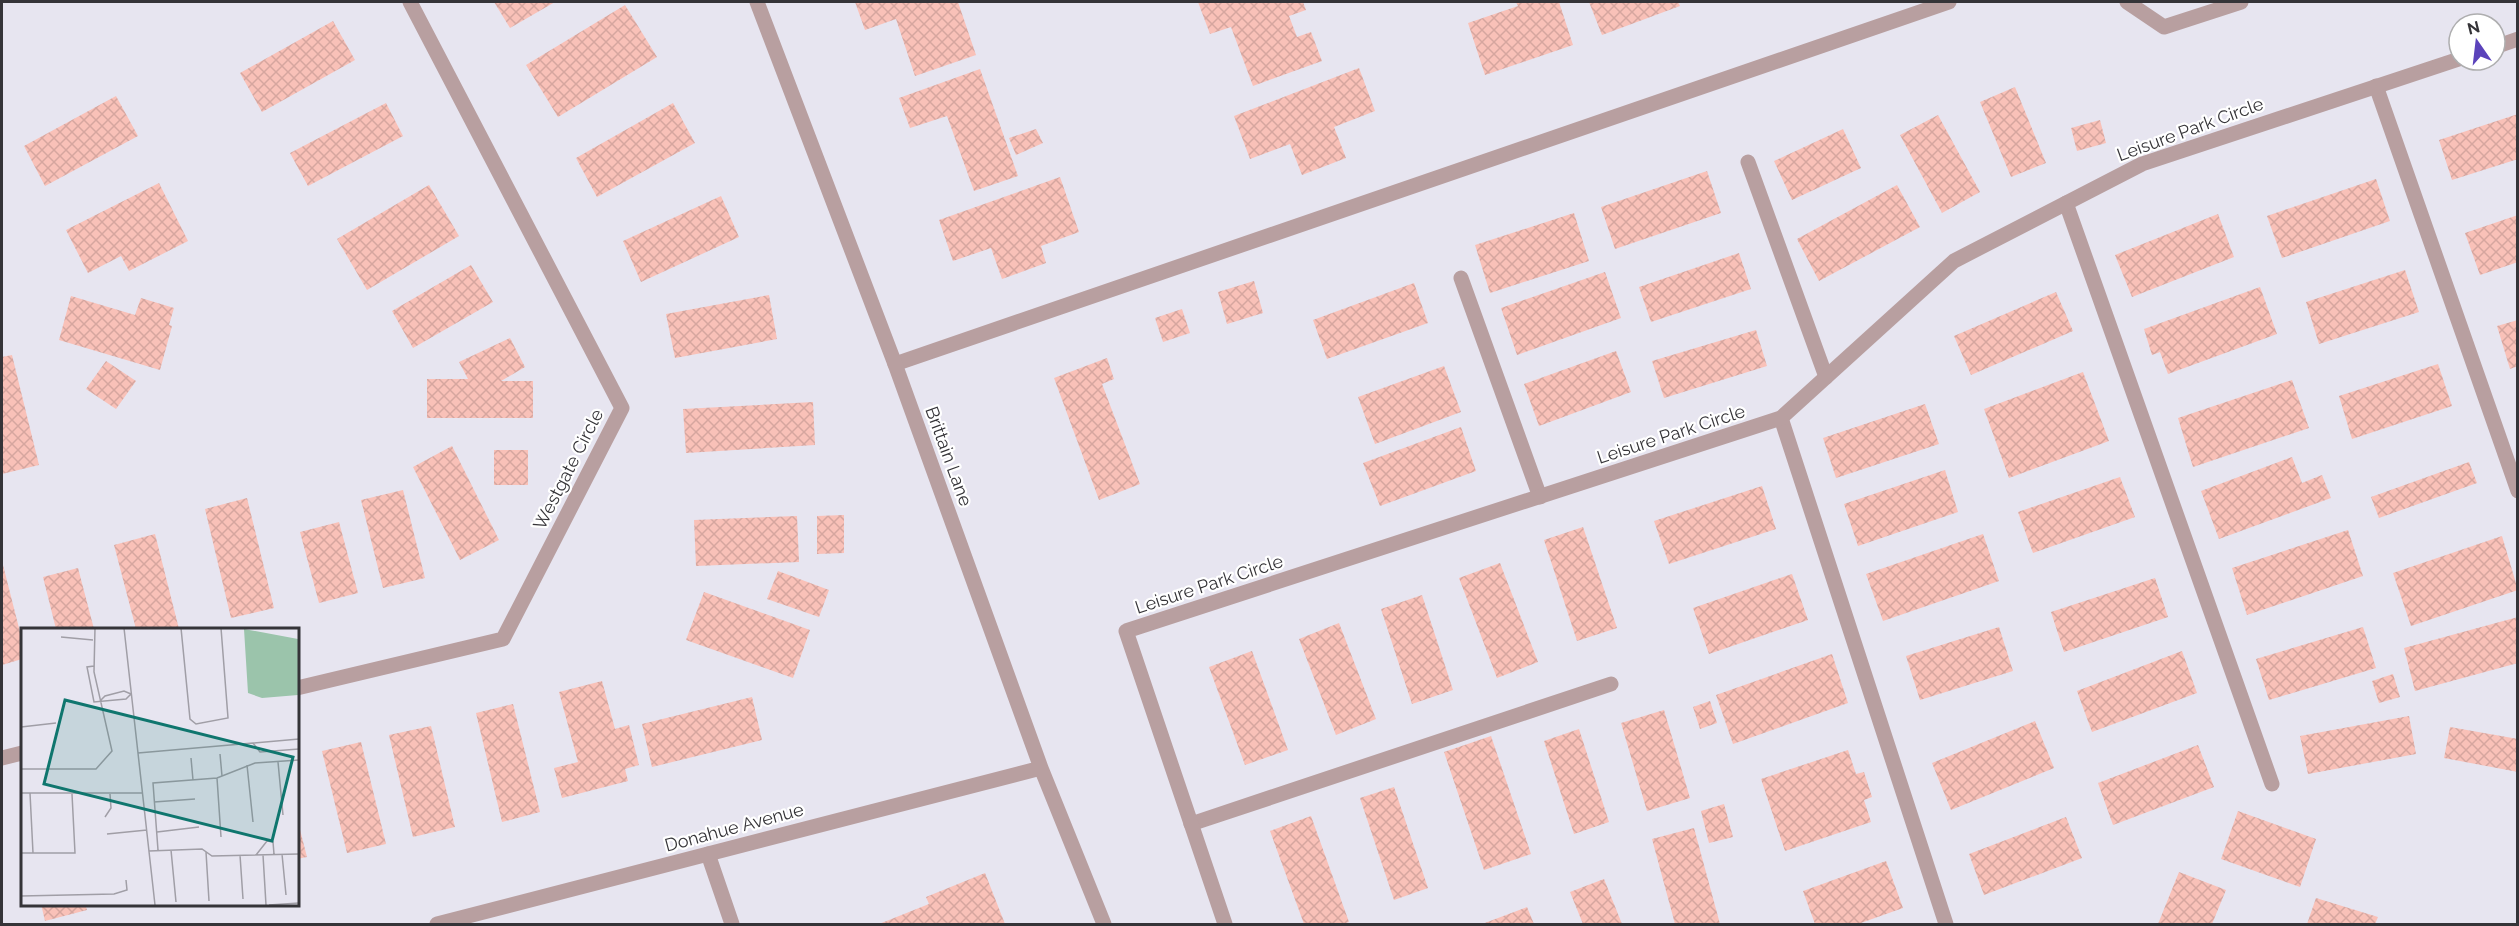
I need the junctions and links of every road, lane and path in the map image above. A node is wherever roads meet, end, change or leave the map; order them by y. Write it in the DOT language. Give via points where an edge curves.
graph roads {
  1 [pos="410,2"];
  2 [pos="757,2"];
  3 [pos="1949,2"];
  4 [pos="2127,2"];
  5 [pos="2241,2"];
  6 [pos="2447,63"];
  7 [pos="2376,86"];
  8 [pos="1748,162"];
  9 [pos="2066,203"];
  10 [pos="1461,278"];
  11 [pos="895,364"];
  12 [pos="1826,377"];
  13 [pos="1781,418"];
  14 [pos="2517,490"];
  15 [pos="1540,497"];
  16 [pos="1611,684"];
  17 [pos="298,688"];
  18 [pos="21,753"];
  19 [pos="2,758"];
  20 [pos="1041,768"];
  21 [pos="2272,784"];
  22 [pos="1191,824"];
  23 [pos="708,854"];
  24 [pos="437,924"];
  25 [pos="732,924"];
  26 [pos="1104,924"];
  27 [pos="1225,924"];
  28 [pos="1946,924"];
  1 -- 17 [label="street, Westgate Circle" via="622,408 503,639"];
  2 -- 11 [label="street, Brittain Lane"];
  3 -- 11 [label="street"];
  4 -- 5 [label="street" via="2164,27"];
  6 -- 7 [label="street, Leisure Park Circle"];
  7 -- 9 [label="street, Leisure Park Circle" via="2142,164"];
  7 -- 14 [label="street"];
  8 -- 12 [label="street"];
  9 -- 12 [label="street, Leisure Park Circle" via="1954,261"];
  9 -- 21 [label="street"];
  10 -- 15 [label="street"];
  11 -- 20 [label="street, Brittain Lane"];
  12 -- 13 [label="street, Leisure Park Circle"];
  13 -- 15 [label="street, Leisure Park Circle"];
  13 -- 28 [label="street"];
  15 -- 22 [label="street, Leisure Park Circle" via="1126,631"];
  16 -- 22 [label="street"];
  18 -- 19 [label="street"];
  20 -- 23 [label="street, Donahue Avenue"];
  20 -- 26 [label="street, Brittain Lane"];
  22 -- 27 [label="street, Leisure Park Circle"];
  23 -- 24 [label="street, Donahue Avenue"];
  23 -- 25 [label="street"];
}
